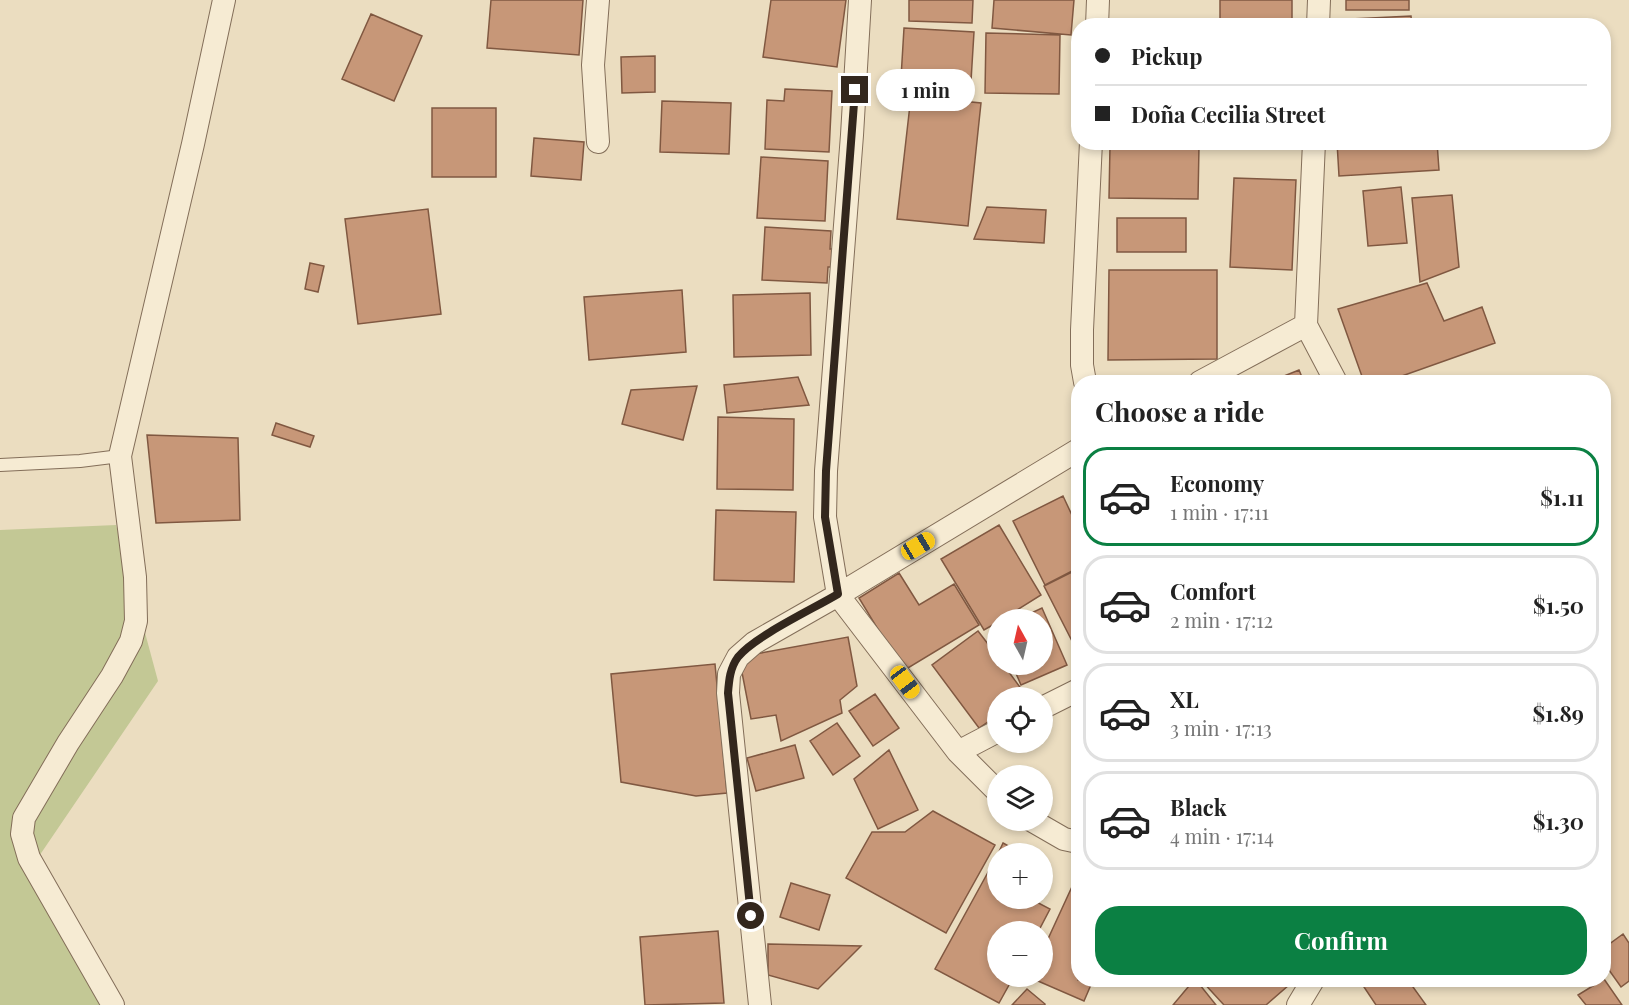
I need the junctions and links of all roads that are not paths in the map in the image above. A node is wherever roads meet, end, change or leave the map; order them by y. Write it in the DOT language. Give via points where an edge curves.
graph roads {
  1 [pos="224,0"];
  2 [pos="598,0"];
  3 [pos="860,0"];
  4 [pos="1098,0"];
  5 [pos="1320,0"];
  6 [pos="1097,18"];
  7 [pos="1319,18"];
  8 [pos="598,142"];
  9 [pos="1091,150"];
  10 [pos="1314,150"];
  11 [pos="1306,325"];
  12 [pos="1084,375"];
  13 [pos="1213,375"];
  14 [pos="1332,375"];
  15 [pos="1071,454"];
  16 [pos="120,456"];
  17 [pos="0,465"];
  18 [pos="838,594"];
  19 [pos="1071,694"];
  20 [pos="1053,702"];
  21 [pos="987,737"];
  22 [pos="958,752"];
  23 [pos="987,781"];
  24 [pos="1050,831"];
  25 [pos="1071,840"];
  26 [pos="1309,987"];
  27 [pos="113,1005"];
  28 [pos="760,1005"];
  29 [pos="1298,1005"];
  1 -- 16 [label="street"];
  2 -- 8 [label="street" via="593,64"];
  3 -- 18 [label="street" via="826,471 825,517"];
  4 -- 6 [label="street"];
  5 -- 7 [label="street"];
  9 -- 12 [label="street" via="1082,330"];
  10 -- 11 [label="street"];
  11 -- 13 [label="street"];
  11 -- 14 [label="street"];
  15 -- 18 [label="street"];
  16 -- 17 [label="lane"];
  16 -- 27 [label="street" via="135,577 134,631 112,676 24,818 22,834 29,858"];
  18 -- 22 [label="street"];
  18 -- 28 [label="street" via="754,642 738,657 729,674"];
  19 -- 20 [label="street"];
  21 -- 22 [label="street"];
  22 -- 23 [label="street"];
  24 -- 25 [label="street"];
  26 -- 29 [label="street"];
}
